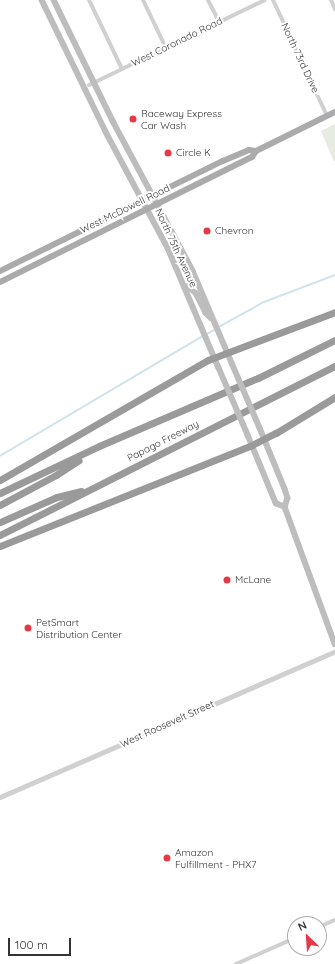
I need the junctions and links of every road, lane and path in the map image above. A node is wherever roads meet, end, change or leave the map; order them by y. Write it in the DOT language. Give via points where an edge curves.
graph roads {
  1 [pos="42,0"];
  2 [pos="54,0"];
  3 [pos="88,0"];
  4 [pos="143,0"];
  5 [pos="208,0"];
  6 [pos="265,0"];
  7 [pos="273,0"];
  8 [pos="331,0"];
  9 [pos="335,9"];
  10 [pos="219,22"];
  11 [pos="166,48"];
  12 [pos="122,69"];
  13 [pos="92,84"];
  14 [pos="335,112"];
  15 [pos="327,116"];
  16 [pos="256,151"];
  17 [pos="153,195"];
  18 [pos="143,200"];
  19 [pos="158,204"];
  20 [pos="148,209"];
  21 [pos="0,271"];
  22 [pos="0,282"];
  23 [pos="184,286"];
  24 [pos="335,312"];
  25 [pos="213,320"];
  26 [pos="335,340"];
  27 [pos="227,352"];
  28 [pos="215,357"];
  29 [pos="335,366"];
  30 [pos="335,397"];
  31 [pos="264,439"];
  32 [pos="252,445"];
  33 [pos="99,446"];
  34 [pos="0,480"];
  35 [pos="93,489"];
  36 [pos="0,493"];
  37 [pos="0,505"];
  38 [pos="285,507"];
  39 [pos="0,522"];
  40 [pos="0,535"];
  41 [pos="0,546"];
  42 [pos="335,644"];
  43 [pos="335,651"];
  44 [pos="0,797"];
  45 [pos="287,942"];
  46 [pos="236,964"];
  1 -- 18 [label="main road, North 75th Avenue" via="106,132"];
  2 -- 13 [label="main road, North 75th Avenue"];
  3 -- 12 [label="street"];
  4 -- 11 [label="street"];
  5 -- 10 [label="street"];
  6 -- 10 [label="street, West Coronado Road"];
  7 -- 15 [label="street, North 73rd Drive"];
  8 -- 9 [label="street"];
  10 -- 11 [label="street, West Coronado Road"];
  11 -- 12 [label="street, West Coronado Road"];
  12 -- 13 [label="street, West Coronado Road"];
  13 -- 17 [label="main road, North 75th Avenue"];
  14 -- 15 [label="main road, West McDowell Road"];
  15 -- 16 [label="main road, West McDowell Road"];
  16 -- 17 [label="main road, West McDowell Road" via="249,150"];
  16 -- 19 [label="main road, West McDowell Road" via="252,157"];
  17 -- 18 [label="main road, West McDowell Road"];
  17 -- 19 [label="main road, North 75th Avenue"];
  18 -- 20 [label="main road, North 75th Avenue"];
  18 -- 21 [label="main road, West McDowell Road"];
  19 -- 20 [label="main road, West McDowell Road"];
  19 -- 25 [label="main road, North 75th Avenue" via="192,271"];
  20 -- 22 [label="main road, West McDowell Road"];
  20 -- 23 [label="main road, North 75th Avenue"];
  23 -- 25 [label="main road" via="196,293 206,313"];
  23 -- 28 [label="main road, North 75th Avenue"];
  24 -- 27 [label="highway"];
  25 -- 27 [label="main road, North 75th Avenue"];
  26 -- 33 [label="highway, Papago Freeway" via="258,378"];
  27 -- 28 [label="highway"];
  27 -- 31 [label="main road, North 75th Avenue, bridge"];
  28 -- 32 [label="main road, North 75th Avenue, bridge"];
  28 -- 34 [label="highway"];
  29 -- 35 [label="highway, Papago Freeway"];
  30 -- 31 [label="highway"];
  31 -- 32 [label="highway"];
  31 -- 38 [label="main road, North 75th Avenue" via="288,498"];
  32 -- 38 [label="main road, North 75th Avenue" via="276,503"];
  32 -- 41 [label="highway"];
  33 -- 36 [label="highway, Papago Freeway"];
  33 -- 37 [label="highway" via="56,475"];
  35 -- 39 [label="highway" via="57,497"];
  35 -- 40 [label="highway, Papago Freeway"];
  38 -- 42 [label="main road, North 75th Avenue"];
  43 -- 44 [label="street, West Roosevelt Street"];
  45 -- 46 [label="street"];
}
